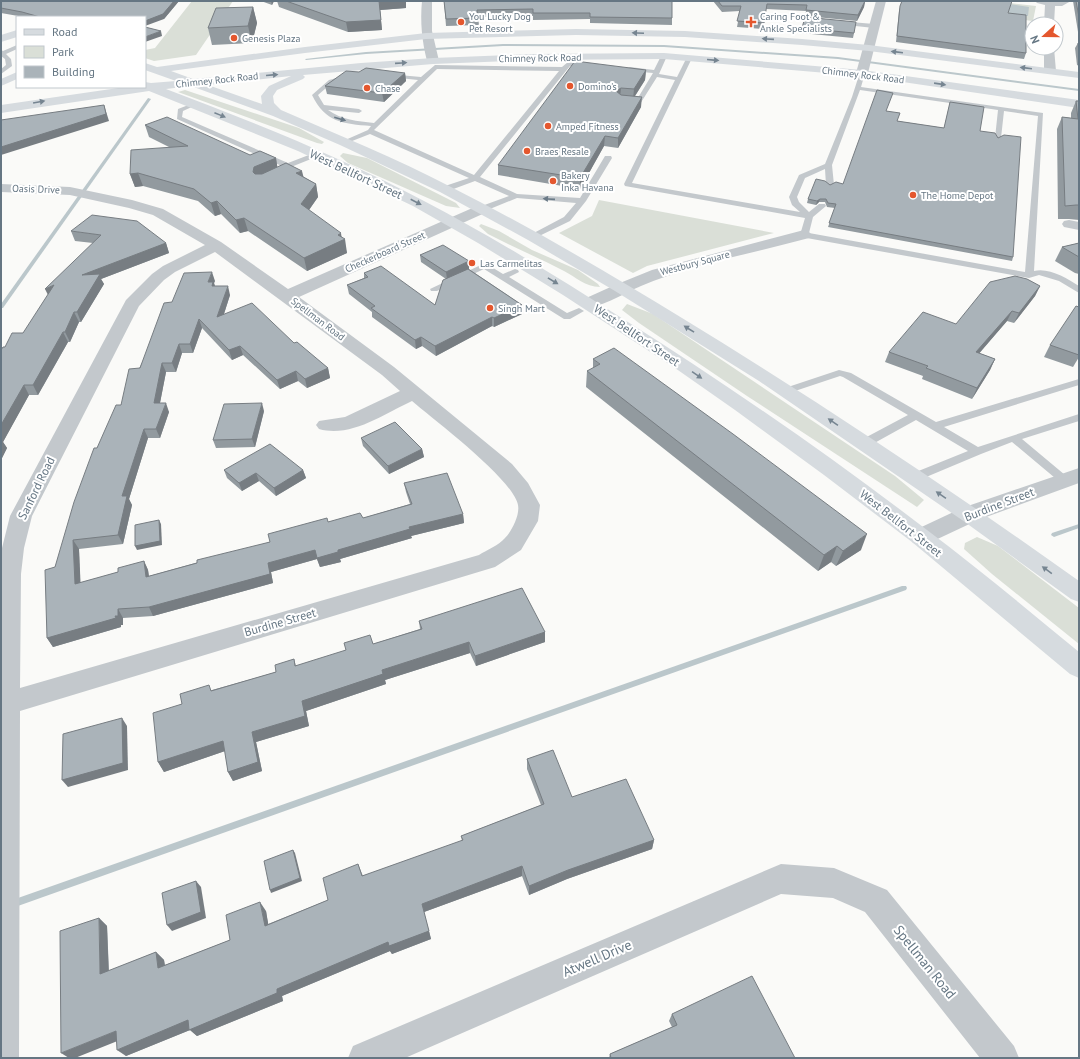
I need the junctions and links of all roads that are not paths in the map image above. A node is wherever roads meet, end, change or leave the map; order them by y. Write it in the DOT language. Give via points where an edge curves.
graph roads {
  1 [pos="427,1"];
  2 [pos="1066,1"];
  3 [pos="881,2"];
  4 [pos="1045,2"];
  5 [pos="867,3"];
  6 [pos="1048,16"];
  7 [pos="799,20"];
  8 [pos="874,26"];
  9 [pos="3,27"];
  10 [pos="16,30"];
  11 [pos="16,33"];
  12 [pos="427,39"];
  13 [pos="1,40"];
  14 [pos="16,46"];
  15 [pos="16,46"];
  16 [pos="869,51"];
  17 [pos="2,53"];
  18 [pos="664,56"];
  19 [pos="1049,56"];
  20 [pos="689,58"];
  21 [pos="433,61"];
  22 [pos="597,66"];
  23 [pos="620,68"];
  24 [pos="564,69"];
  25 [pos="862,70"];
  26 [pos="314,71"];
  27 [pos="1050,71"];
  28 [pos="1,72"];
  29 [pos="359,74"];
  30 [pos="385,74"];
  31 [pos="656,74"];
  32 [pos="1079,75"];
  33 [pos="16,76"];
  34 [pos="148,76"];
  35 [pos="423,78"];
  36 [pos="679,79"];
  37 [pos="1,83"];
  38 [pos="189,83"];
  39 [pos="16,87"];
  40 [pos="95,88"];
  41 [pos="857,88"];
  42 [pos="1,89"];
  43 [pos="1017,95"];
  44 [pos="620,101"];
  45 [pos="193,104"];
  46 [pos="1079,104"];
  47 [pos="323,107"];
  48 [pos="1001,108"];
  49 [pos="1,109"];
  50 [pos="1011,110"];
  51 [pos="359,112"];
  52 [pos="277,113"];
  53 [pos="376,114"];
  54 [pos="386,115"];
  55 [pos="376,125"];
  56 [pos="370,131"];
  57 [pos="998,138"];
  58 [pos="345,142"];
  59 [pos="317,154"];
  60 [pos="608,158"];
  61 [pos="828,165"];
  62 [pos="288,166"];
  63 [pos="281,174"];
  64 [pos="475,178"];
  65 [pos="830,185"];
  66 [pos="1,188"];
  67 [pos="445,189"];
  68 [pos="70,191"];
  69 [pos="516,196"];
  70 [pos="582,201"];
  71 [pos="822,206"];
  72 [pos="482,209"];
  73 [pos="809,216"];
  74 [pos="453,222"];
  75 [pos="804,234"];
  76 [pos="534,237"];
  77 [pos="216,245"];
  78 [pos="515,272"];
  79 [pos="1029,275"];
  80 [pos="502,277"];
  81 [pos="621,288"];
  82 [pos="434,289"];
  83 [pos="1079,290"];
  84 [pos="287,296"];
  85 [pos="585,307"];
  86 [pos="1079,382"];
  87 [pos="786,391"];
  88 [pos="414,392"];
  89 [pos="917,415"];
  90 [pos="1079,417"];
  91 [pos="326,425"];
  92 [pos="936,426"];
  93 [pos="1014,438"];
  94 [pos="865,443"];
  95 [pos="977,451"];
  96 [pos="915,477"];
  97 [pos="1072,478"];
  98 [pos="529,505"];
  99 [pos="970,514"];
  100 [pos="921,537"];
  101 [pos="1079,593"];
  102 [pos="1079,667"];
  103 [pos="5,704"];
  104 [pos="834,883"];
  105 [pos="2,1058"];
  106 [pos="365,1058"];
  107 [pos="1002,1058"];
  1 -- 12 [label="street"];
  2 -- 4 [label="street" via="1063,4"];
  3 -- 5 [label="street"];
  3 -- 8 [label="street"];
  4 -- 6 [label="street"];
  7 -- 8 [label="lane"];
  8 -- 16 [label="street"];
  9 -- 10 [label="main road"];
  11 -- 13 [label="main road"];
  16 -- 12 [label="main road, Chimney Rock Road, one-way" via="753,38 629,32 527,32"];
  12 -- 21 [label="street"];
  12 -- 34 [label="main road, Chimney Rock Road" via="312,49"];
  13 -- 14 [label="main road"];
  15 -- 17 [label="lane"];
  16 -- 25 [label="street"];
  27 -- 16 [label="main road, Chimney Rock Road, one-way"];
  17 -- 28 [label="lane" via="10,66"];
  18 -- 20 [label="main road, Chimney Rock Road"];
  18 -- 21 [label="main road, Chimney Rock Road"];
  18 -- 31 [label="lane"];
  19 -- 27 [label="street"];
  20 -- 25 [label="main road, Chimney Rock Road, one-way"];
  20 -- 36 [label="lane"];
  21 -- 24 [label="lane"];
  26 -- 21 [label="main road, Chimney Rock Road, one-way"];
  21 -- 35 [label="lane"];
  22 -- 24 [label="lane" via="568,64"];
  23 -- 31 [label="lane"];
  24 -- 64 [label="lane"];
  25 -- 41 [label="lane"];
  25 -- 43 [label="main road, Chimney Rock Road, one-way"];
  38 -- 26 [label="main road, Chimney Rock Road, one-way"];
  26 -- 52 [label="main road" via="273,88 267,96 268,104"];
  27 -- 32 [label="main road, Chimney Rock Road"];
  29 -- 47 [label="lane" via="337,78 315,95"];
  30 -- 35 [label="lane"];
  31 -- 36 [label="lane"];
  31 -- 44 [label="lane" via="638,103"];
  33 -- 37 [label="main road"];
  34 -- 38 [label="main road, West Bellfort Street"];
  34 -- 45 [label="main road, West Bellfort Street"];
  35 -- 54 [label="lane"];
  36 -- 73 [label="lane" via="628,184"];
  38 -- 52 [label="main road, West Bellfort Street"];
  39 -- 42 [label="main road"];
  49 -- 40 [label="main road, Chimney Rock Road, one-way"];
  41 -- 48 [label="lane"];
  41 -- 61 [label="lane"];
  43 -- 46 [label="main road, Chimney Rock Road"];
  43 -- 50 [label="lane"];
  45 -- 59 [label="main road, West Bellfort Street, one-way"];
  45 -- 62 [label="lane" via="180,110 179,118"];
  47 -- 51 [label="lane"];
  47 -- 55 [label="lane, one-way" via="339,120"];
  48 -- 50 [label="lane"];
  48 -- 57 [label="lane"];
  50 -- 79 [label="lane" via="1041,114"];
  52 -- 58 [label="main road, West Bellfort Street"];
  53 -- 54 [label="lane"];
  54 -- 55 [label="lane"];
  55 -- 56 [label="lane"];
  56 -- 58 [label="lane"];
  56 -- 64 [label="lane"];
  58 -- 59 [label="main road"];
  58 -- 67 [label="main road, West Bellfort Street"];
  59 -- 62 [label="lane"];
  59 -- 74 [label="main road, West Bellfort Street, one-way"];
  60 -- 70 [label="lane"];
  61 -- 65 [label="lane"];
  61 -- 73 [label="lane" via="802,177 793,196 795,203"];
  62 -- 63 [label="lane" via="287,171"];
  64 -- 67 [label="lane"];
  64 -- 69 [label="lane"];
  66 -- 68 [label="street, Oasis Drive"];
  67 -- 72 [label="main road, West Bellfort Street"];
  68 -- 77 [label="street, Spellman Road" via="158,212"];
  70 -- 69 [label="lane, one-way"];
  69 -- 72 [label="lane"];
  70 -- 76 [label="lane" via="567,219"];
  71 -- 73 [label="lane"];
  72 -- 74 [label="street, Checkerboard Street"];
  72 -- 76 [label="main road, West Bellfort Street"];
  73 -- 75 [label="lane"];
  74 -- 84 [label="street, Checkerboard Street"];
  74 -- 85 [label="main road, West Bellfort Street, one-way"];
  75 -- 79 [label="lane"];
  75 -- 81 [label="street, Westbury Square" via="658,273"];
  76 -- 81 [label="main road, West Bellfort Street"];
  77 -- 84 [label="street, Spellman Road"];
  77 -- 103 [label="street, Sanford Road" via="169,269 132,304 21,516 10,574"];
  78 -- 80 [label="lane"];
  79 -- 83 [label="lane" via="1039,272 1062,279"];
  80 -- 82 [label="lane" via="485,266"];
  80 -- 85 [label="lane" via="567,317"];
  81 -- 85 [label="street, Westbury Square"];
  87 -- 81 [label="main road, West Bellfort Street, one-way"];
  84 -- 88 [label="street, Spellman Road"];
  85 -- 100 [label="main road, West Bellfort Street, one-way" via="788,438"];
  86 -- 92 [label="lane"];
  87 -- 89 [label="lane" via="839,373 847,375"];
  94 -- 87 [label="main road, West Bellfort Street, one-way"];
  88 -- 91 [label="street" via="349,423"];
  88 -- 98 [label="street, Spellman Road" via="505,469 521,488"];
  89 -- 92 [label="lane"];
  89 -- 94 [label="lane"];
  90 -- 93 [label="lane"];
  92 -- 95 [label="lane"];
  93 -- 95 [label="lane"];
  93 -- 97 [label="lane"];
  94 -- 96 [label="main road, West Bellfort Street"];
  95 -- 96 [label="lane"];
  99 -- 96 [label="main road, West Bellfort Street, one-way"];
  97 -- 99 [label="street, Burdine Street"];
  98 -- 103 [label="street, Burdine Street" via="527,521 513,544 487,561"];
  99 -- 100 [label="street, Burdine Street"];
  101 -- 99 [label="main road, West Bellfort Street, one-way"];
  100 -- 102 [label="main road, West Bellfort Street"];
  103 -- 105 [label="street, Sanford Road" via="6,861"];
  104 -- 106 [label="street, Atwell Drive" via="781,879"];
  104 -- 107 [label="street, Spellman Road" via="876,901"];
}
